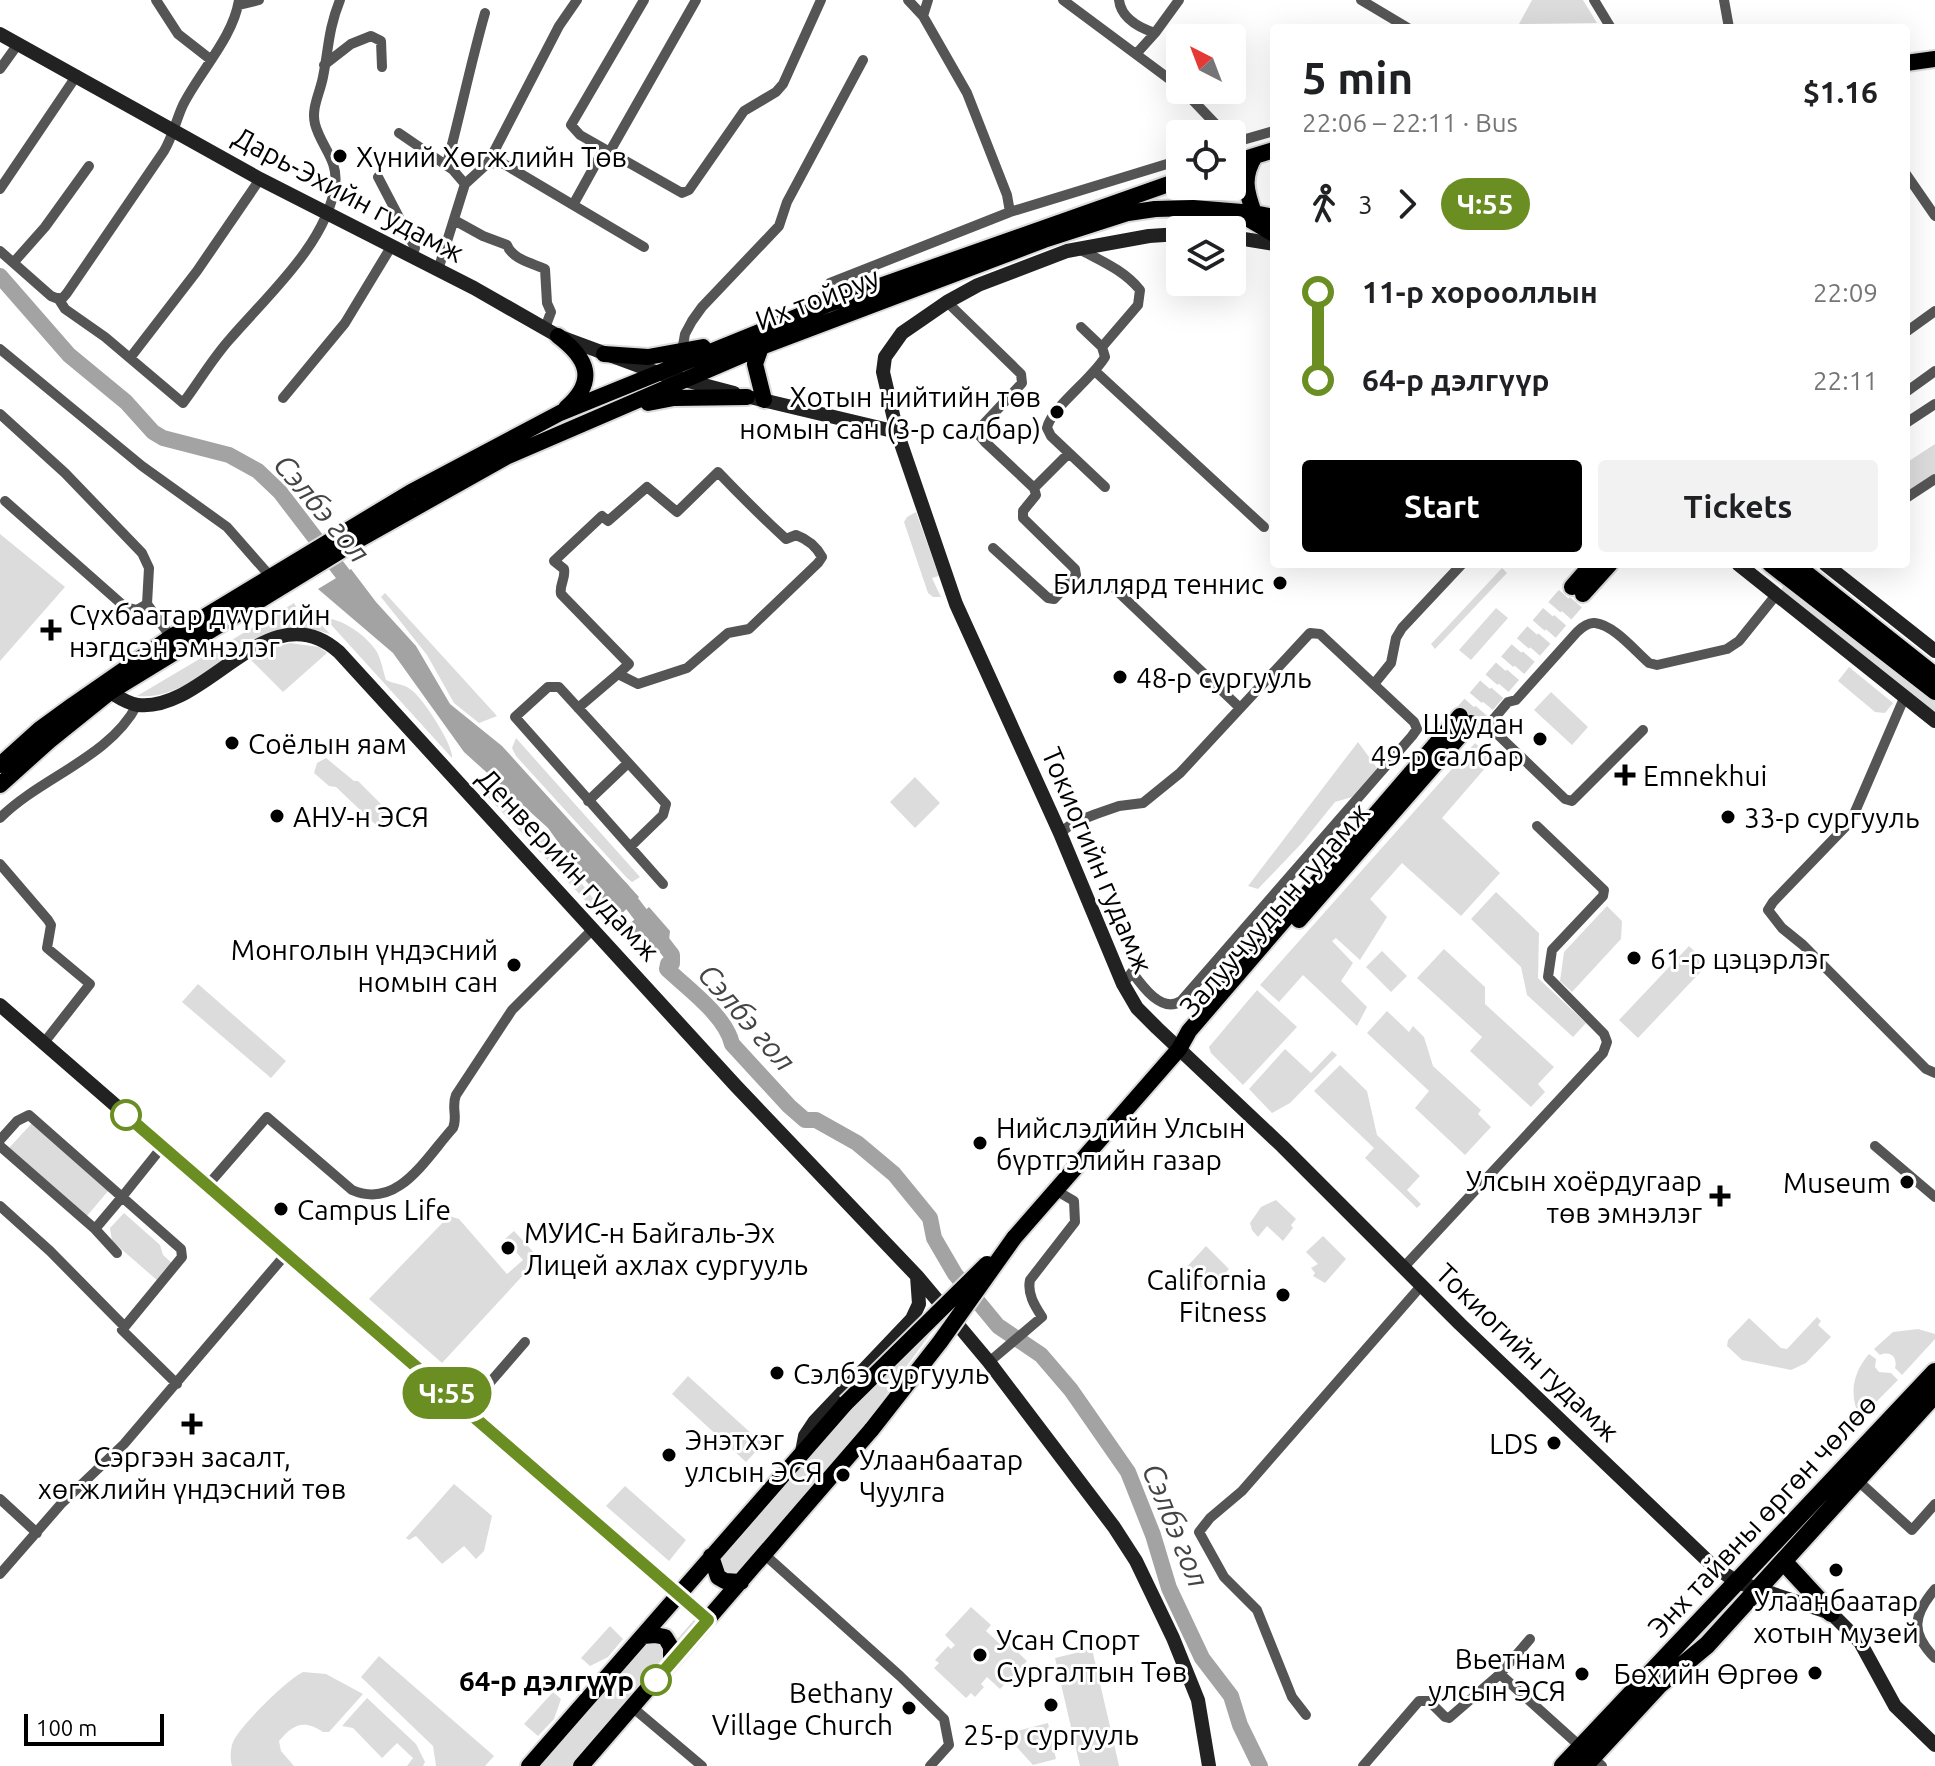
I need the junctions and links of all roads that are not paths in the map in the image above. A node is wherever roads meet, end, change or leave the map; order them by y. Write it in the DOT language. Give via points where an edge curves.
graph roads {
  1 [pos="156,0"];
  2 [pos="259,0"];
  3 [pos="340,0"];
  4 [pos="577,0"];
  5 [pos="644,0"];
  6 [pos="696,0"];
  7 [pos="821,0"];
  8 [pos="908,0"];
  9 [pos="928,0"];
  10 [pos="1063,0"];
  11 [pos="1119,0"];
  12 [pos="1179,0"];
  13 [pos="1361,0"];
  14 [pos="1594,0"];
  15 [pos="1724,0"];
  16 [pos="239,2"];
  17 [pos="485,13"];
  18 [pos="923,16"];
  19 [pos="1401,24"];
  20 [pos="1609,24"];
  21 [pos="1728,24"];
  22 [pos="1155,33"];
  23 [pos="0,34"];
  24 [pos="18,44"];
  25 [pos="1137,53"];
  26 [pos="210,59"];
  27 [pos="1935,59"];
  28 [pos="863,60"];
  29 [pos="1910,62"];
  30 [pos="324,65"];
  31 [pos="382,67"];
  32 [pos="0,69"];
  33 [pos="77,75"];
  34 [pos="1166,76"];
  35 [pos="1196,104"];
  36 [pos="1212,120"];
  37 [pos="175,131"];
  38 [pos="1270,132"];
  39 [pos="399,133"];
  40 [pos="1246,138"];
  41 [pos="607,151"];
  42 [pos="1270,151"];
  43 [pos="1255,156"];
  44 [pos="1246,159"];
  45 [pos="488,163"];
  46 [pos="1166,164"];
  47 [pos="89,166"];
  48 [pos="453,170"];
  49 [pos="1145,170"];
  50 [pos="378,177"];
  51 [pos="260,179"];
  52 [pos="1910,179"];
  53 [pos="465,184"];
  54 [pos="1166,185"];
  55 [pos="0,189"];
  56 [pos="1153,189"];
  57 [pos="573,205"];
  58 [pos="1234,210"];
  59 [pos="1933,210"];
  60 [pos="1010,212"];
  61 [pos="329,213"];
  62 [pos="1254,213"];
  63 [pos="1270,216"];
  64 [pos="454,220"];
  65 [pos="1270,232"];
  66 [pos="1166,235"];
  67 [pos="1246,239"];
  68 [pos="1270,243"];
  69 [pos="391,247"];
  70 [pos="644,247"];
  71 [pos="1077,248"];
  72 [pos="0,251"];
  73 [pos="412,257"];
  74 [pos="14,262"];
  75 [pos="438,270"];
  76 [pos="58,298"];
  77 [pos="947,302"];
  78 [pos="826,305"];
  79 [pos="1935,311"];
  80 [pos="1081,327"];
  81 [pos="1910,329"];
  82 [pos="551,332"];
  83 [pos="744,339"];
  84 [pos="761,347"];
  85 [pos="1102,347"];
  86 [pos="0,349"];
  87 [pos="682,351"];
  88 [pos="604,354"];
  89 [pos="130,358"];
  90 [pos="1935,371"];
  91 [pos="1096,372"];
  92 [pos="658,373"];
  93 [pos="682,380"];
  94 [pos="1910,389"];
  95 [pos="283,398"];
  96 [pos="755,398"];
  97 [pos="1935,404"];
  98 [pos="618,407"];
  99 [pos="560,413"];
  100 [pos="0,414"];
  101 [pos="1910,420"];
  102 [pos="897,432"];
  103 [pos="1069,453"];
  104 [pos="1935,479"];
  105 [pos="1105,487"];
  106 [pos="1034,488"];
  107 [pos="1910,495"];
  108 [pos="414,498"];
  109 [pos="5,501"];
  110 [pos="1264,527"];
  111 [pos="993,548"];
  112 [pos="1458,568"];
  113 [pos="1590,568"];
  114 [pos="1605,568"];
  115 [pos="1743,568"];
  116 [pos="1775,568"];
  117 [pos="1800,568"];
  118 [pos="1830,568"];
  119 [pos="279,577"];
  120 [pos="1116,590"];
  121 [pos="1776,595"];
  122 [pos="147,604"];
  123 [pos="171,637"];
  124 [pos="1935,651"];
  125 [pos="618,674"];
  126 [pos="1935,675"];
  127 [pos="1374,684"];
  128 [pos="110,692"];
  129 [pos="1935,692"];
  130 [pos="1905,696"];
  131 [pos="137,705"];
  132 [pos="1239,707"];
  133 [pos="578,708"];
  134 [pos="1465,719"];
  135 [pos="1935,721"];
  136 [pos="1643,730"];
  137 [pos="628,763"];
  138 [pos="0,765"];
  139 [pos="0,785"];
  140 [pos="588,801"];
  141 [pos="0,818"];
  142 [pos="1537,826"];
  143 [pos="1060,833"];
  144 [pos="630,847"];
  145 [pos="0,864"];
  146 [pos="663,884"];
  147 [pos="593,929"];
  148 [pos="1123,984"];
  149 [pos="0,1005"];
  150 [pos="43,1044"];
  151 [pos="1179,1049"];
  152 [pos="1935,1073"];
  153 [pos="0,1140"];
  154 [pos="0,1146"];
  155 [pos="1875,1146"];
  156 [pos="162,1147"];
  157 [pos="207,1186"];
  158 [pos="1057,1191"];
  159 [pos="122,1197"];
  160 [pos="1935,1197"];
  161 [pos="0,1206"];
  162 [pos="95,1229"];
  163 [pos="1014,1238"];
  164 [pos="117,1253"];
  165 [pos="286,1254"];
  166 [pos="1403,1268"];
  167 [pos="917,1276"];
  168 [pos="1421,1286"];
  169 [pos="124,1326"];
  170 [pos="525,1342"];
  171 [pos="993,1359"];
  172 [pos="1935,1372"];
  173 [pos="177,1384"];
  174 [pos="1935,1394"];
  175 [pos="466,1410"];
  176 [pos="802,1452"];
  177 [pos="1856,1479"];
  178 [pos="0,1499"];
  179 [pos="1935,1504"];
  180 [pos="37,1533"];
  181 [pos="764,1554"];
  182 [pos="711,1556"];
  183 [pos="1784,1562"];
  184 [pos="0,1574"];
  185 [pos="741,1582"];
  186 [pos="1737,1582"];
  187 [pos="1758,1589"];
  188 [pos="1935,1589"];
  189 [pos="678,1594"];
  190 [pos="1831,1613"];
  191 [pos="708,1620"];
  192 [pos="643,1636"];
  193 [pos="1530,1639"];
  194 [pos="1935,1658"];
  195 [pos="671,1661"];
  196 [pos="1500,1674"];
  197 [pos="632,1707"];
  198 [pos="1306,1715"];
  199 [pos="1935,1745"];
  200 [pos="1590,1759"];
  201 [pos="529,1766"];
  202 [pos="581,1766"];
  203 [pos="702,1766"];
  204 [pos="930,1766"];
  205 [pos="1209,1766"];
  206 [pos="1363,1766"];
  207 [pos="1563,1766"];
  1 -- 26 [label="street" via="178,34"];
  2 -- 16 [label="street"];
  3 -- 30 [label="street"];
  4 -- 45 [label="street"];
  5 -- 41 [label="street" via="571,125"];
  6 -- 41 [label="street"];
  7 -- 41 [label="street" via="783,84 744,111 689,190 682,193"];
  8 -- 18 [label="street"];
  9 -- 18 [label="street"];
  10 -- 25 [label="street"];
  11 -- 22 [label="street" via="1140,28"];
  12 -- 22 [label="street"];
  13 -- 19 [label="street"];
  14 -- 20 [label="street"];
  15 -- 21 [label="street"];
  16 -- 26 [label="street"];
  17 -- 48 [label="street" via="448,160"];
  18 -- 60 [label="street" via="967,93"];
  22 -- 25 [label="street"];
  23 -- 24 [label="main road, Дарь-Эхийн гудамж"];
  24 -- 32 [label="street"];
  24 -- 33 [label="main road, Дарь-Эхийн гудамж"];
  25 -- 34 [label="street"];
  26 -- 37 [label="street" via="182,107"];
  27 -- 29 [label="main road"];
  28 -- 87 [label="street" via="779,226 702,307 685,334"];
  30 -- 31 [label="street" via="371,36 381,41"];
  30 -- 61 [label="street" via="314,113 335,167"];
  33 -- 37 [label="main road, Дарь-Эхийн гудамж"];
  33 -- 55 [label="street"];
  35 -- 36 [label="street"];
  37 -- 51 [label="main road, Дарь-Эхийн гудамж"];
  37 -- 76 [label="street" via="127,209 67,293"];
  38 -- 40 [label="street"];
  39 -- 48 [label="street"];
  41 -- 57 [label="street"];
  42 -- 43 [label="main road"];
  43 -- 44 [label="main road"];
  43 -- 62 [label="main road" via="1245,180"];
  45 -- 53 [label="street"];
  45 -- 57 [label="street" via="504,164"];
  46 -- 49 [label="street"];
  47 -- 74 [label="street"];
  48 -- 53 [label="street"];
  49 -- 56 [label="street"];
  49 -- 60 [label="street"];
  50 -- 73 [label="street" via="415,248"];
  51 -- 61 [label="main road, Дарь-Эхийн гудамж"];
  51 -- 89 [label="street"];
  52 -- 59 [label="street"];
  53 -- 64 [label="street"];
  54 -- 56 [label="main road, Их тойруу"];
  56 -- 78 [label="main road, Их тойруу"];
  57 -- 70 [label="street"];
  58 -- 62 [label="main road, Их тойруу"];
  58 -- 65 [label="main road"];
  58 -- 84 [label="main road, Их тойруу" via="1128,213"];
  60 -- 78 [label="street" via="830,283 822,296"];
  61 -- 69 [label="main road, Дарь-Эхийн гудамж"];
  61 -- 89 [label="street" via="305,253 183,403"];
  62 -- 63 [label="main road, Их тойруу"];
  64 -- 75 [label="street"];
  64 -- 82 [label="street" via="545,269"];
  66 -- 71 [label="main road, Токиогийн гудамж"];
  67 -- 68 [label="main road"];
  69 -- 73 [label="main road, Дарь-Эхийн гудамж"];
  69 -- 95 [label="street" via="345,323"];
  71 -- 77 [label="main road, Токиогийн гудамж"];
  71 -- 85 [label="street" via="1115,268 1140,290 1138,305"];
  72 -- 74 [label="street"];
  73 -- 75 [label="main road, Дарь-Эхийн гудамж"];
  74 -- 76 [label="street"];
  75 -- 82 [label="main road, Дарь-Эхийн гудамж"];
  76 -- 89 [label="street"];
  77 -- 102 [label="main road, Токиогийн гудамж" via="902,333 885,357 883,379"];
  77 -- 106 [label="street" via="1021,374 1022,383 979,435"];
  78 -- 83 [label="main road, Их тойруу"];
  79 -- 81 [label="street"];
  80 -- 85 [label="street"];
  82 -- 88 [label="main road, Дарь-Эхийн гудамж"];
  82 -- 99 [label="main road" via="578,353 585,367 582,390"];
  83 -- 87 [label="main road"];
  83 -- 92 [label="main road, Их тойруу"];
  84 -- 93 [label="main road, Их тойруу"];
  84 -- 96 [label="main road"];
  85 -- 91 [label="street" via="1105,357"];
  86 -- 119 [label="street" via="142,466 227,527"];
  87 -- 88 [label="main road" via="648,357"];
  88 -- 92 [label="main road, Дарь-Эхийн гудамж"];
  90 -- 94 [label="street"];
  91 -- 103 [label="street" via="1049,420 1049,432"];
  91 -- 110 [label="street"];
  92 -- 93 [label="main road, Дарь-Эхийн гудамж"];
  92 -- 99 [label="main road, Их тойруу"];
  93 -- 96 [label="main road"];
  93 -- 98 [label="main road, Их тойруу"];
  96 -- 98 [label="main road" via="663,399"];
  96 -- 102 [label="main road"];
  97 -- 101 [label="street"];
  98 -- 108 [label="main road, Их тойруу"];
  99 -- 108 [label="main road, Их тойруу"];
  100 -- 122 [label="street" via="142,553 149,568"];
  102 -- 143 [label="main road, Токиогийн гудамж" via="956,604"];
  103 -- 105 [label="street"];
  103 -- 106 [label="street"];
  104 -- 107 [label="street"];
  106 -- 111 [label="street" via="1036,495 1023,518 1076,575 1054,599 1048,598"];
  108 -- 119 [label="main road"];
  109 -- 122 [label="street" via="125,607 137,610"];
  112 -- 127 [label="street" via="1402,628 1391,663"];
  113 -- 114 [label="main road" via="1577,590"];
  115 -- 121 [label="main road"];
  116 -- 129 [label="main road"];
  117 -- 126 [label="main road"];
  118 -- 124 [label="main road"];
  119 -- 123 [label="main road"];
  119 -- 128 [label="main road"];
  120 -- 132 [label="street"];
  121 -- 130 [label="main road"];
  121 -- 136 [label="street" via="1727,649 1657,665 1611,630 1586,625 1491,722 1494,731 1572,801"];
  122 -- 123 [label="street"];
  123 -- 138 [label="main road" via="40,729"];
  125 -- 125 [label="street" via="638,684 687,668 728,633 749,629 818,563 819,551 796,535 786,539 718,472 677,512 647,487 608,521 602,516 554,561 564,569 561,594 629,664"];
  125 -- 133 [label="street"];
  127 -- 132 [label="street" via="1314,632"];
  127 -- 148 [label="street" via="1414,722 1412,736 1181,1001 1169,1005 1148,993 1132,972"];
  128 -- 131 [label="main road"];
  128 -- 139 [label="main road"];
  130 -- 135 [label="main road"];
  130 -- 152 [label="street" via="1851,821 1768,910"];
  131 -- 141 [label="street" via="128,721 88,756 17,801"];
  131 -- 147 [label="main road, Денверийн гудамж" via="180,698 262,644 299,636 323,640"];
  132 -- 143 [label="street" via="1180,773 1143,803 1096,814"];
  133 -- 137 [label="street"];
  133 -- 140 [label="street" via="559,687 548,687 515,717"];
  134 -- 151 [label="main road, Залуучуудын гудамж" via="1189,1031"];
  137 -- 140 [label="street"];
  137 -- 144 [label="street" via="666,804 663,815"];
  140 -- 144 [label="street"];
  142 -- 166 [label="street" via="1604,890 1552,950 1548,977 1607,1042 1570,1090"];
  143 -- 148 [label="main road, Токиогийн гудамж"];
  144 -- 146 [label="street"];
  145 -- 150 [label="street" via="51,925 47,948 90,984"];
  147 -- 157 [label="street" via="512,1010 456,1095 453,1128 399,1188 378,1197 352,1190 267,1117"];
  147 -- 167 [label="main road, Денверийн гудамж"];
  148 -- 151 [label="main road, Токиогийн гудамж" via="1137,1008"];
  149 -- 150 [label="main road"];
  150 -- 156 [label="main road"];
  151 -- 158 [label="main road, Залуучуудын гудамж"];
  151 -- 166 [label="main road, Токиогийн гудамж"];
  153 -- 159 [label="street" via="29,1115"];
  154 -- 162 [label="street"];
  155 -- 160 [label="street"];
  156 -- 157 [label="main road"];
  156 -- 159 [label="street"];
  157 -- 165 [label="main road"];
  158 -- 163 [label="main road, Залуучуудын гудамж"];
  158 -- 171 [label="street" via="1074,1201 1077,1217 1030,1280 1031,1297 1042,1317"];
  159 -- 162 [label="street"];
  159 -- 169 [label="street" via="183,1253"];
  161 -- 169 [label="street"];
  162 -- 164 [label="street"];
  163 -- 176 [label="main road, bridge"];
  163 -- 181 [label="main road, bridge" via="872,1429"];
  165 -- 173 [label="street"];
  165 -- 175 [label="main road"];
  166 -- 168 [label="main road, Токиогийн гудамж"];
  167 -- 171 [label="main road, Денверийн гудамж"];
  167 -- 176 [label="main road" via="919,1304 912,1319 815,1421"];
  168 -- 186 [label="main road, Токиогийн гудамж" via="1712,1565"];
  168 -- 198 [label="street" via="1242,1491 1199,1532 1224,1577 1257,1610 1292,1697"];
  169 -- 173 [label="street" via="123,1333"];
  170 -- 175 [label="street"];
  171 -- 205 [label="main road, Денверийн гудамж" via="1136,1561 1198,1700"];
  172 -- 186 [label="highway, Энх тайвны өргөн чөлөө"];
  173 -- 180 [label="street"];
  174 -- 177 [label="highway, Энх тайвны өргөн чөлөө"];
  175 -- 189 [label="main road"];
  176 -- 182 [label="main road"];
  177 -- 179 [label="street" via="1912,1530"];
  177 -- 183 [label="highway, Энх тайвны өргөн чөлөө"];
  178 -- 180 [label="street"];
  180 -- 184 [label="street"];
  181 -- 185 [label="main road"];
  181 -- 204 [label="street" via="944,1719 949,1745"];
  182 -- 185 [label="main road" via="718,1577"];
  182 -- 189 [label="main road"];
  183 -- 187 [label="highway, Энх тайвны өргөн чөлөө"];
  183 -- 190 [label="highway"];
  185 -- 191 [label="main road"];
  186 -- 187 [label="main road, Токиогийн гудамж"];
  186 -- 200 [label="highway, Энх тайвны өргөн чөлөө"];
  187 -- 190 [label="main road, Токиогийн гудамж"];
  187 -- 200 [label="highway, Энх тайвны өргөн чөлөө"];
  188 -- 194 [label="street" via="1917,1617 1919,1638"];
  189 -- 191 [label="main road"];
  189 -- 192 [label="main road"];
  190 -- 199 [label="main road" via="1860,1642 1895,1706"];
  191 -- 195 [label="main road"];
  192 -- 195 [label="main road" via="665,1637"];
  192 -- 201 [label="main road"];
  193 -- 196 [label="street"];
  195 -- 197 [label="main road"];
  196 -- 200 [label="street"];
  196 -- 206 [label="street" via="1449,1718 1429,1701 1419,1701"];
  197 -- 202 [label="main road"];
  197 -- 203 [label="street"];
  200 -- 207 [label="highway, Энх тайвны өргөн чөлөө"];
}
